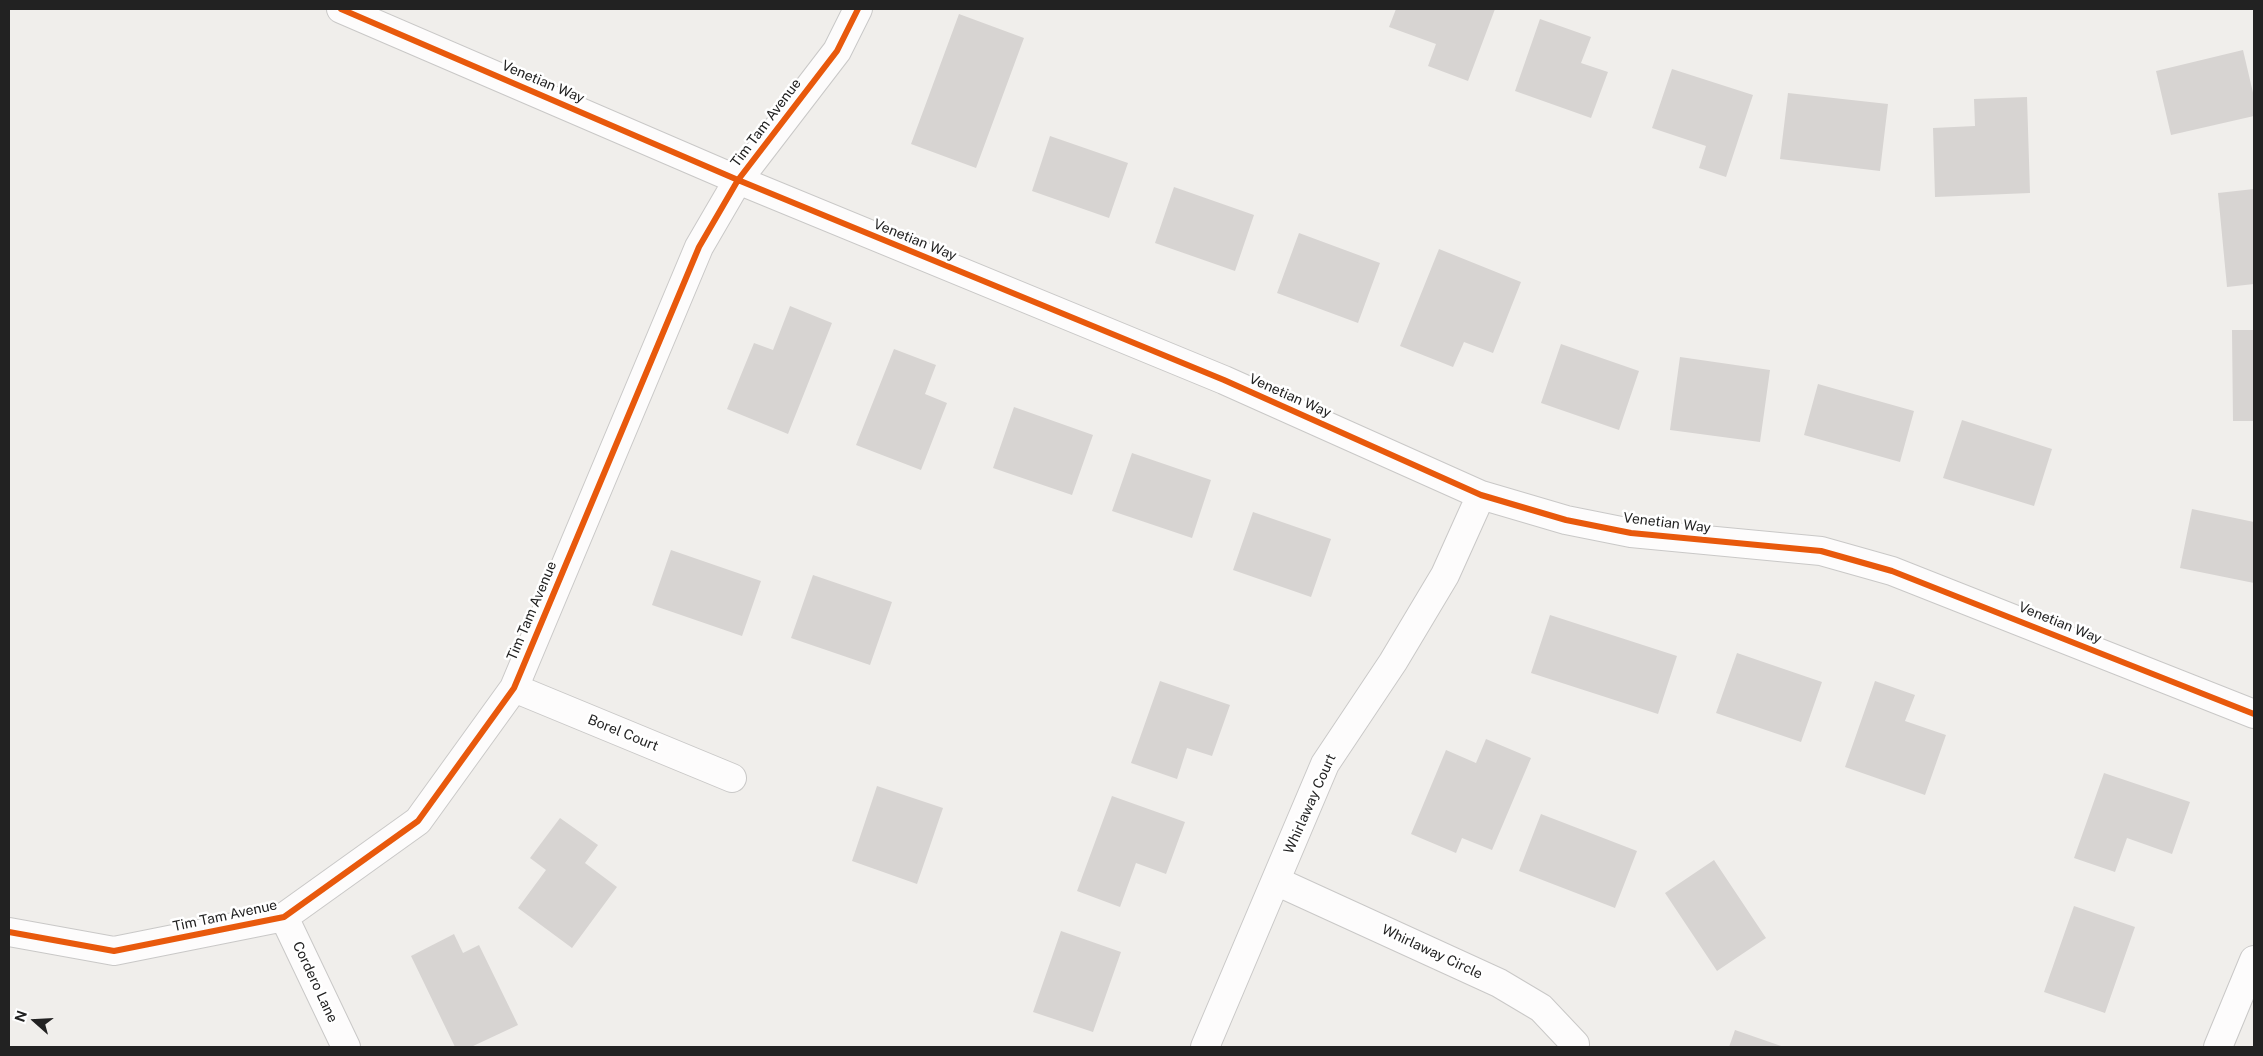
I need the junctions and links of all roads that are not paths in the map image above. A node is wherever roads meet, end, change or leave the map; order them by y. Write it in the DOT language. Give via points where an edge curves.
graph roads {
  1 [pos="341,9"];
  2 [pos="858,9"];
  3 [pos="738,180"];
  4 [pos="1481,495"];
  5 [pos="514,688"];
  6 [pos="2254,714"];
  7 [pos="732,778"];
  8 [pos="1276,881"];
  9 [pos="284,917"];
  10 [pos="9,932"];
  11 [pos="2254,960"];
  12 [pos="1574,1044"];
  13 [pos="346,1047"];
  14 [pos="1205,1047"];
  15 [pos="2218,1047"];
  1 -- 3 [label="street, Venetian Way"];
  2 -- 3 [label="street, Tim Tam Avenue" via="837,51"];
  3 -- 4 [label="street, Venetian Way" via="1224,380"];
  3 -- 5 [label="street, Tim Tam Avenue" via="699,247"];
  4 -- 6 [label="street, Venetian Way" via="1566,520 1631,533 1821,551 1892,571"];
  4 -- 8 [label="street, Whirlaway Court" via="1445,575 1393,662 1325,764"];
  5 -- 7 [label="street, Borel Court"];
  5 -- 9 [label="street, Tim Tam Avenue" via="418,822"];
  8 -- 12 [label="street, Whirlaway Circle" via="1499,983 1542,1008"];
  8 -- 14 [label="street, Whirlaway Court"];
  9 -- 10 [label="street, Tim Tam Avenue" via="114,951"];
  9 -- 13 [label="street, Cordero Lane"];
  11 -- 15 [label="street"];
}
